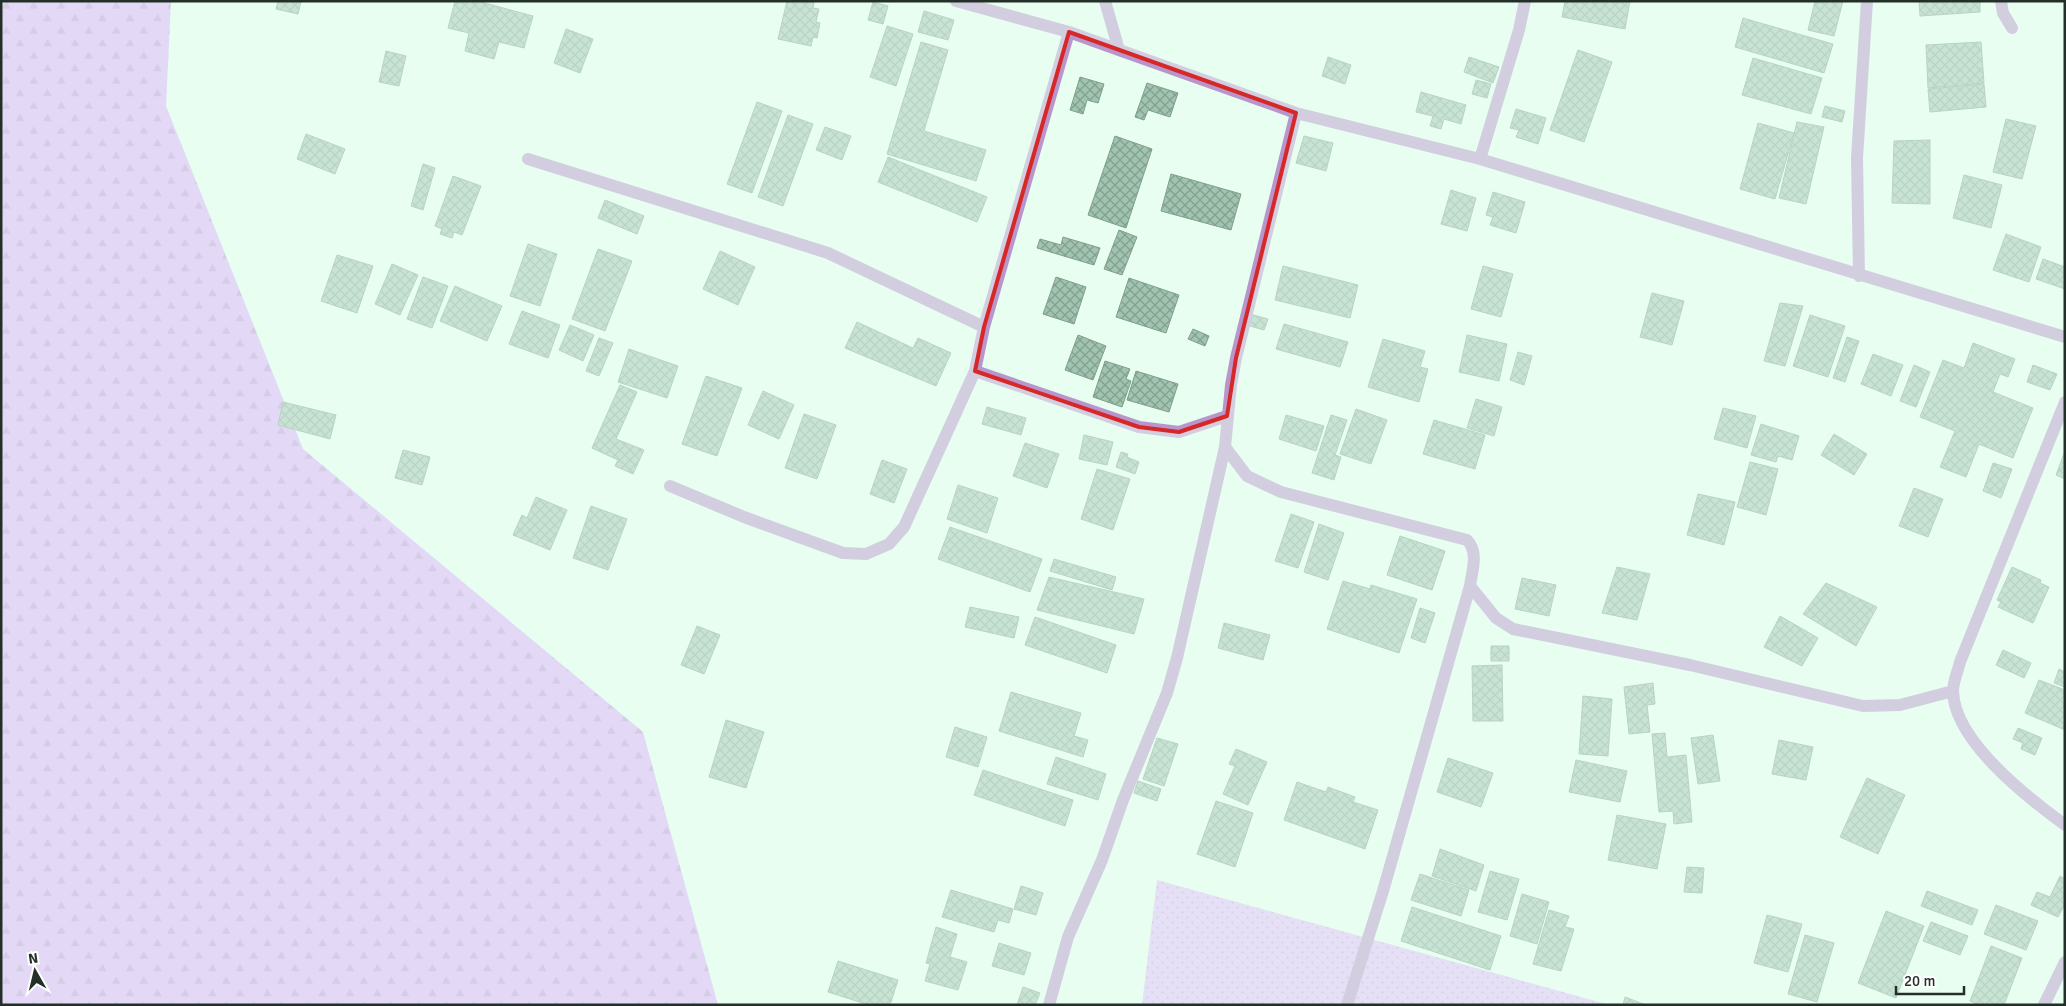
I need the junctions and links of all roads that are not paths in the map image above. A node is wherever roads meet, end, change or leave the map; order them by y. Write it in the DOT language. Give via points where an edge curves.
graph roads {
  1 [pos="956,1"];
  2 [pos="1105,1"];
  3 [pos="1525,1"];
  4 [pos="1867,1"];
  5 [pos="2001,1"];
  6 [pos="2012,28"];
  7 [pos="1070,32"];
  8 [pos="1118,50"];
  9 [pos="1296,113"];
  10 [pos="528,159"];
  11 [pos="1480,159"];
  12 [pos="1859,276"];
  13 [pos="984,327"];
  14 [pos="2065,337"];
  15 [pos="975,371"];
  16 [pos="2065,402"];
  17 [pos="1227,416"];
  18 [pos="1225,447"];
  19 [pos="670,486"];
  20 [pos="1470,586"];
  21 [pos="1953,691"];
  22 [pos="2065,825"];
  23 [pos="2065,962"];
  24 [pos="1049,1005"];
  25 [pos="1347,1005"];
  26 [pos="2044,1005"];
  1 -- 7 [label="street"];
  2 -- 8 [label="street"];
  3 -- 11 [label="street"];
  4 -- 12 [label="street" via="1857,158"];
  5 -- 6 [label="street" via="2003,13"];
  7 -- 8 [label="street"];
  7 -- 13 [label="street"];
  8 -- 9 [label="street"];
  9 -- 11 [label="street"];
  9 -- 17 [label="street" via="1236,358"];
  10 -- 13 [label="street" via="828,253"];
  11 -- 12 [label="street"];
  12 -- 14 [label="street"];
  13 -- 15 [label="street"];
  15 -- 17 [label="street" via="1139,427 1179,432"];
  15 -- 19 [label="street" via="904,527 889,544 866,554 843,553"];
  16 -- 21 [label="street" via="1960,662"];
  17 -- 18 [label="street"];
  18 -- 20 [label="street" via="1247,476 1281,492 1468,540 1474,552"];
  18 -- 24 [label="street" via="1178,658 1167,693 1102,860 1068,937"];
  20 -- 21 [label="street" via="1496,618 1513,629 1690,665 1863,706 1900,705"];
  20 -- 25 [label="street"];
  21 -- 22 [label="street" via="1965,731 1991,764"];
  23 -- 26 [label="street"];
}
